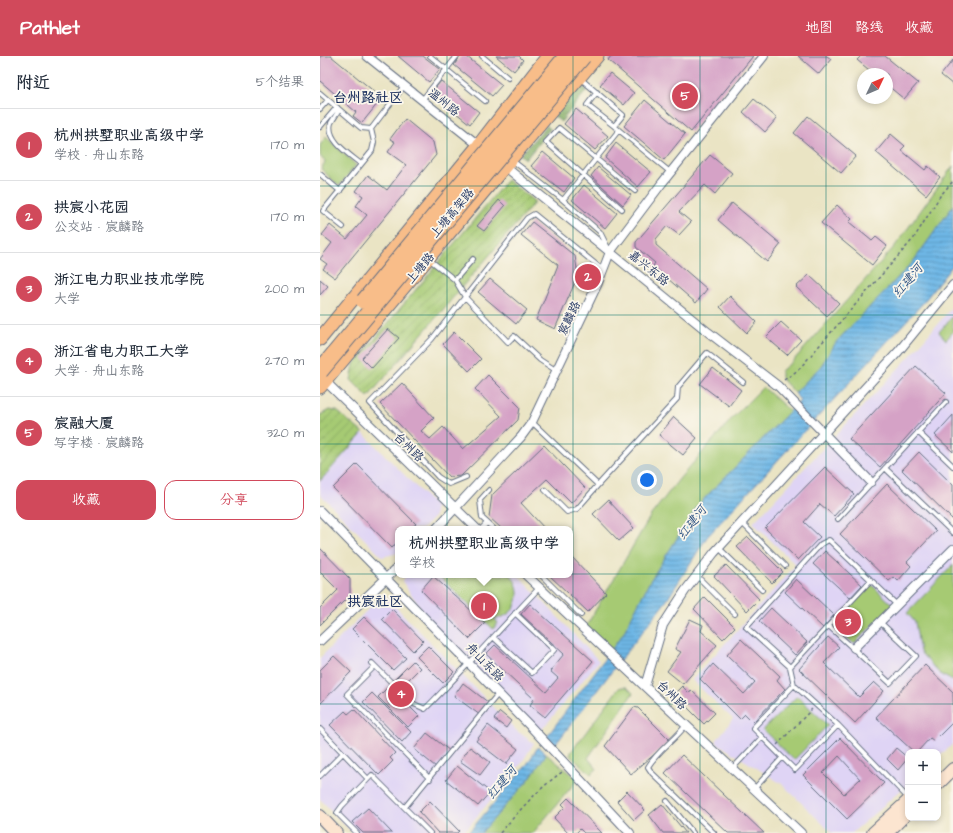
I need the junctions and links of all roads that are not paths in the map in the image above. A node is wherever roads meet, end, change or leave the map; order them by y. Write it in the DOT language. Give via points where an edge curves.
graph roads {
  1 [pos="430,56"];
  2 [pos="457,56"];
  3 [pos="482,56"];
  4 [pos="548,56"];
  5 [pos="567,56"];
  6 [pos="583,56"];
  7 [pos="597,56"];
  8 [pos="764,56"];
  9 [pos="373,58"];
  10 [pos="447,69"];
  11 [pos="579,77"];
  12 [pos="508,78"];
  13 [pos="404,86"];
  14 [pos="597,92"];
  15 [pos="320,93"];
  16 [pos="328,100"];
  17 [pos="422,100"];
  18 [pos="486,101"];
  19 [pos="338,108"];
  20 [pos="320,109"];
  21 [pos="614,126"];
  22 [pos="320,127"];
  23 [pos="371,129"];
  24 [pos="619,130"];
  25 [pos="479,145"];
  26 [pos="595,160"];
  27 [pos="508,163"];
  28 [pos="361,164"];
  29 [pos="670,172"];
  30 [pos="320,174"];
  31 [pos="583,174"];
  32 [pos="340,191"];
  33 [pos="635,191"];
  34 [pos="563,200"];
  35 [pos="622,209"];
  36 [pos="343,227"];
  37 [pos="610,252"];
  38 [pos="428,258"];
  39 [pos="474,259"];
  40 [pos="603,271"];
  41 [pos="455,280"];
  42 [pos="953,285"];
  43 [pos="465,296"];
  44 [pos="321,334"];
  45 [pos="320,353"];
  46 [pos="557,371"];
  47 [pos="322,380"];
  48 [pos="743,382"];
  49 [pos="946,402"];
  50 [pos="532,422"];
  51 [pos="918,432"];
  52 [pos="823,433"];
  53 [pos="953,466"];
  54 [pos="885,468"];
  55 [pos="466,477"];
  56 [pos="871,482"];
  57 [pos="598,485"];
  58 [pos="489,490"];
  59 [pos="545,490"];
  60 [pos="456,510"];
  61 [pos="320,511"];
  62 [pos="838,519"];
  63 [pos="487,523"];
  64 [pos="741,523"];
  65 [pos="439,526"];
  66 [pos="474,526"];
  67 [pos="484,526"];
  68 [pos="490,526"];
  69 [pos="953,533"];
  70 [pos="719,547"];
  71 [pos="953,549"];
  72 [pos="785,566"];
  73 [pos="395,570"];
  74 [pos="696,576"];
  75 [pos="387,578"];
  76 [pos="529,578"];
  77 [pos="543,578"];
  78 [pos="871,580"];
  79 [pos="539,588"];
  80 [pos="762,590"];
  81 [pos="897,605"];
  82 [pos="515,613"];
  83 [pos="735,614"];
  84 [pos="581,615"];
  85 [pos="880,622"];
  86 [pos="829,626"];
  87 [pos="493,637"];
  88 [pos="320,641"];
  89 [pos="854,648"];
  90 [pos="470,664"];
  91 [pos="790,667"];
  92 [pos="794,685"];
  93 [pos="645,686"];
  94 [pos="499,693"];
  95 [pos="686,725"];
  96 [pos="838,725"];
  97 [pos="320,729"];
  98 [pos="762,737"];
  99 [pos="343,753"];
  100 [pos="782,758"];
  101 [pos="953,761"];
  102 [pos="732,769"];
  103 [pos="953,769"];
  104 [pos="941,772"];
  105 [pos="320,776"];
  106 [pos="430,779"];
  107 [pos="368,780"];
  108 [pos="941,781"];
  109 [pos="754,789"];
  110 [pos="905,797"];
  111 [pos="667,801"];
  112 [pos="905,803"];
  113 [pos="406,807"];
  114 [pos="905,815"];
  115 [pos="320,816"];
  116 [pos="336,833"];
  117 [pos="357,833"];
  118 [pos="430,833"];
  119 [pos="630,833"];
  120 [pos="693,833"];
  121 [pos="714,833"];
  122 [pos="801,833"];
  123 [pos="873,833"];
  124 [pos="886,833"];
  1 -- 10 [label="lane"];
  2 -- 10 [label="lane"];
  3 -- 12 [label="lane"];
  4 -- 25 [label="main road"];
  5 -- 45 [label="highway, 上塘高架路, bridge"];
  6 -- 47 [label="highway, 上塘高架路, bridge"];
  7 -- 11 [label="main road, 上塘路"];
  8 -- 29 [label="street, 宸麟路"];
  9 -- 13 [label="street, 温州路"];
  10 -- 17 [label="lane"];
  10 -- 18 [label="lane"];
  11 -- 14 [label="lane"];
  11 -- 27 [label="main road, 上塘路"];
  13 -- 17 [label="street, 温州路"];
  13 -- 23 [label="lane"];
  14 -- 21 [label="lane" via="623,114"];
  14 -- 21 [label="lane" via="587,104"];
  15 -- 16 [label="lane"];
  16 -- 19 [label="lane"];
  16 -- 20 [label="lane"];
  17 -- 25 [label="street, 温州路"];
  19 -- 22 [label="lane"];
  19 -- 23 [label="lane" via="361,128"];
  19 -- 28 [label="lane" via="331,123 331,133 337,143"];
  21 -- 24 [label="lane"];
  23 -- 28 [label="lane" via="374,142 372,151"];
  24 -- 26 [label="lane"];
  24 -- 29 [label="lane"];
  25 -- 27 [label="street, 温州路"];
  25 -- 44 [label="main road"];
  26 -- 31 [label="lane"];
  26 -- 31 [label="lane" via="559,128 546,142"];
  26 -- 33 [label="lane"];
  27 -- 34 [label="lane"];
  27 -- 37 [label="street, 嘉兴东路"];
  27 -- 38 [label="main road, 上塘路"];
  28 -- 32 [label="lane"];
  29 -- 37 [label="street, 宸麟路"];
  30 -- 32 [label="lane"];
  31 -- 34 [label="lane"];
  31 -- 35 [label="lane"];
  32 -- 36 [label="lane" via="323,211"];
  34 -- 37 [label="lane" via="600,232"];
  37 -- 40 [label="street, 宸麟路"];
  37 -- 52 [label="street, 嘉兴东路" via="778,386"];
  38 -- 41 [label="lane"];
  38 -- 47 [label="main road, 上塘路"];
  39 -- 41 [label="lane"];
  40 -- 43 [label="lane" via="534,214 527,218"];
  40 -- 46 [label="street, 宸麟路"];
  41 -- 43 [label="lane"];
  42 -- 52 [label="street" via="898,352"];
  43 -- 46 [label="lane" via="508,342 514,336 540,360"];
  43 -- 55 [label="lane" via="432,339 370,403 438,477 449,484"];
  46 -- 50 [label="street, 宸麟路"];
  47 -- 60 [label="street, 台州路"];
  48 -- 57 [label="lane" via="707,353 678,387 677,399"];
  49 -- 51 [label="lane"];
  50 -- 57 [label="lane"];
  50 -- 60 [label="street, 宸麟路" via="521,438 472,489"];
  51 -- 53 [label="lane"];
  51 -- 54 [label="lane"];
  52 -- 56 [label="street, 嘉兴东路"];
  52 -- 64 [label="street"];
  54 -- 56 [label="lane"];
  54 -- 69 [label="lane"];
  56 -- 62 [label="lane"];
  57 -- 59 [label="lane" via="576,509 567,512"];
  58 -- 63 [label="lane" via="480,500 482,518"];
  60 -- 65 [label="street, 宸麟路"];
  60 -- 66 [label="street, 台州路"];
  61 -- 75 [label="street, 舟山东路"];
  63 -- 67 [label="lane"];
  63 -- 68 [label="lane"];
  64 -- 70 [label="street"];
  64 -- 72 [label="lane"];
  70 -- 74 [label="street"];
  70 -- 80 [label="lane"];
  71 -- 81 [label="street"];
  73 -- 75 [label="street"];
  74 -- 83 [label="lane"];
  74 -- 93 [label="street" via="663,625"];
  75 -- 88 [label="street"];
  75 -- 90 [label="street, 舟山东路"];
  76 -- 79 [label="street, 台州路"];
  77 -- 84 [label="lane"];
  78 -- 81 [label="lane"];
  78 -- 86 [label="lane"];
  78 -- 91 [label="lane" via="829,540 821,544 746,627"];
  79 -- 82 [label="lane"];
  79 -- 93 [label="street, 台州路"];
  81 -- 85 [label="street"];
  82 -- 87 [label="lane"];
  82 -- 87 [label="lane" via="554,650 532,673"];
  85 -- 89 [label="street"];
  85 -- 89 [label="lane" via="916,656 890,683"];
  86 -- 89 [label="lane"];
  86 -- 91 [label="lane"];
  87 -- 90 [label="lane"];
  90 -- 94 [label="street, 舟山东路"];
  90 -- 106 [label="lane" via="425,709 412,703 373,665 347,694"];
  91 -- 92 [label="lane"];
  92 -- 96 [label="lane"];
  92 -- 98 [label="lane" via="753,728"];
  93 -- 95 [label="street, 台州路"];
  94 -- 106 [label="lane"];
  94 -- 119 [label="street, 舟山东路"];
  95 -- 102 [label="street, 台州路"];
  95 -- 121 [label="lane" via="677,738 648,767"];
  96 -- 100 [label="lane" via="795,770"];
  96 -- 110 [label="lane"];
  97 -- 99 [label="lane"];
  98 -- 100 [label="lane"];
  98 -- 102 [label="lane"];
  99 -- 105 [label="lane"];
  99 -- 107 [label="lane"];
  100 -- 109 [label="lane"];
  101 -- 104 [label="street"];
  102 -- 109 [label="street, 台州路"];
  103 -- 108 [label="street"];
  106 -- 113 [label="lane"];
  107 -- 113 [label="lane" via="372,775"];
  107 -- 117 [label="lane" via="337,813"];
  109 -- 122 [label="street, 台州路"];
  111 -- 120 [label="lane"];
  112 -- 123 [label="street"];
  113 -- 118 [label="lane"];
  114 -- 124 [label="street"];
  115 -- 116 [label="street"];
}
